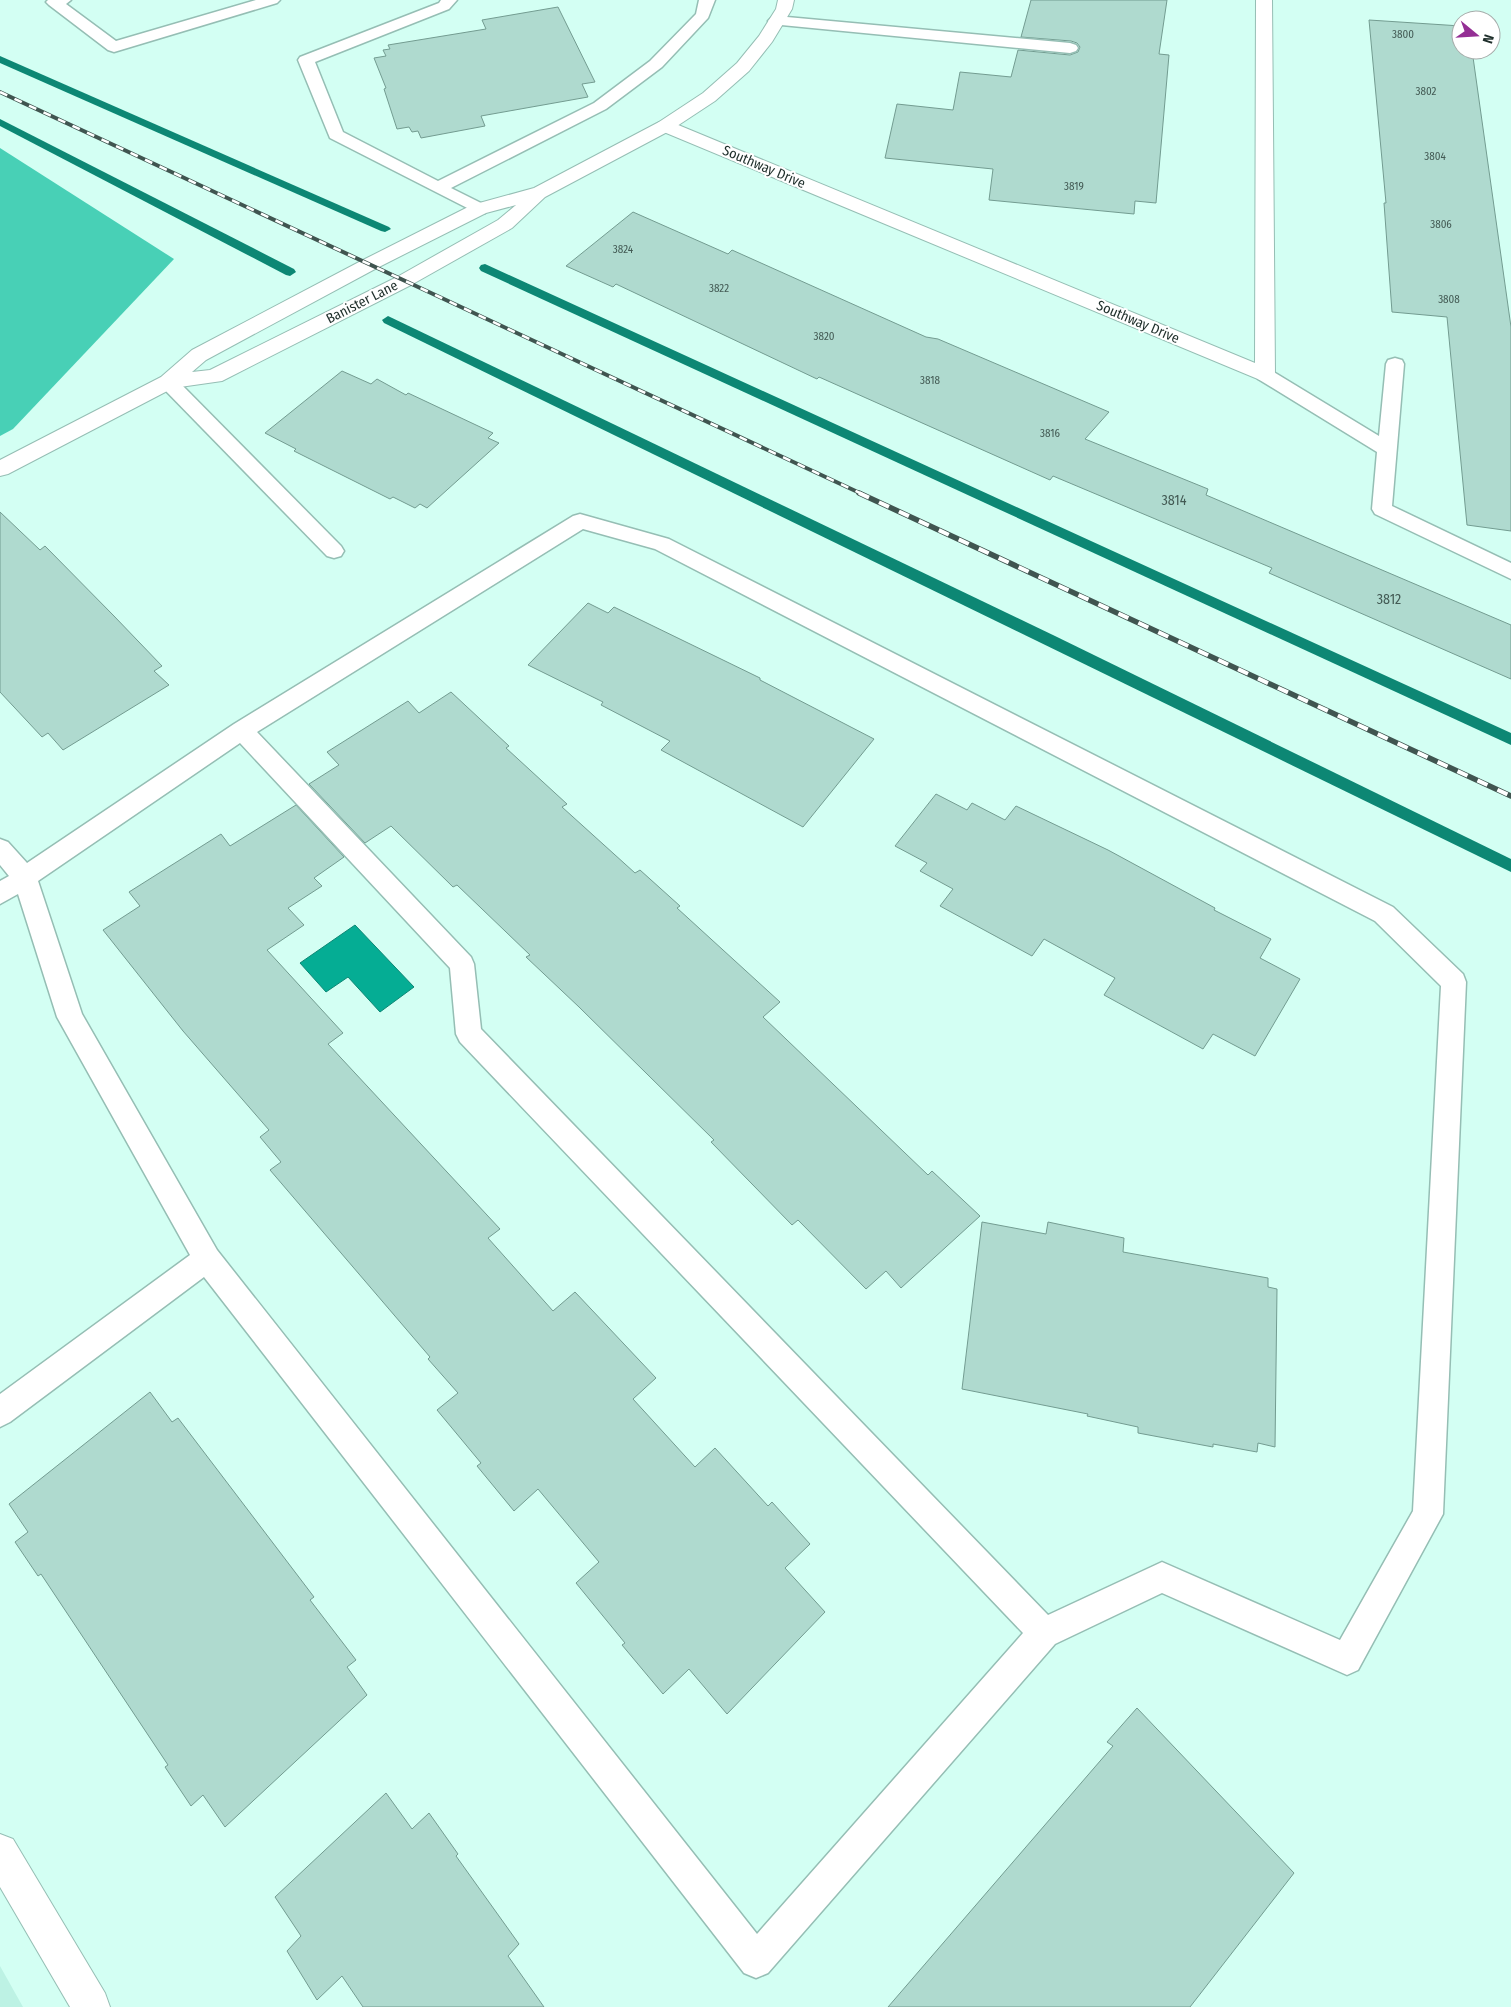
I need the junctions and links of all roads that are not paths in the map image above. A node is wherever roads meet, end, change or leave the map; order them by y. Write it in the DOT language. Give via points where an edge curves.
graph roads {
  1 [pos="63,0"];
  2 [pos="272,0"];
  3 [pos="449,0"];
  4 [pos="707,0"];
  5 [pos="786,0"];
  6 [pos="1264,0"];
  7 [pos="776,21"];
  8 [pos="1070,48"];
  9 [pos="665,126"];
  10 [pos="438,188"];
  11 [pos="541,192"];
  12 [pos="479,209"];
  13 [pos="1395,364"];
  14 [pos="1265,375"];
  15 [pos="168,382"];
  16 [pos="1388,450"];
  17 [pos="0,469"];
  18 [pos="334,551"];
  19 [pos="1511,572"];
  20 [pos="242,730"];
  21 [pos="0,849"];
  22 [pos="25,878"];
  23 [pos="0,894"];
  24 [pos="207,1259"];
  25 [pos="0,1412"];
  26 [pos="1044,1634"];
  27 [pos="0,1852"];
  28 [pos="91,2007"];
  1 -- 2 [label="lane" via="54,2 114,47"];
  3 -- 10 [label="lane" via="444,6 306,60 336,135"];
  4 -- 10 [label="lane" via="703,15 656,64 600,106"];
  5 -- 7 [label="street, Banister Lane"];
  6 -- 14 [label="street"];
  7 -- 8 [label="lane"];
  7 -- 9 [label="street, Banister Lane" via="743,67 709,97"];
  9 -- 11 [label="street, Banister Lane"];
  9 -- 14 [label="street, Southway Drive"];
  10 -- 12 [label="lane"];
  11 -- 12 [label="street, Banister Lane"];
  11 -- 15 [label="street, Banister Lane" via="505,224 395,286 215,376"];
  12 -- 15 [label="street, Banister Lane" via="199,355"];
  13 -- 16 [label="lane"];
  14 -- 16 [label="lane"];
  15 -- 17 [label="street, Banister Lane"];
  15 -- 18 [label="lane"];
  16 -- 19 [label="lane" via="1382,509"];
  20 -- 22 [label="lane"];
  20 -- 26 [label="lane" via="462,964 469,1034"];
  20 -- 26 [label="lane" via="580,520 662,544 1384,914 1454,982 1428,1514 1347,1659 1162,1577"];
  21 -- 22 [label="lane"];
  22 -- 23 [label="lane"];
  22 -- 24 [label="lane" via="70,1016"];
  24 -- 25 [label="lane"];
  24 -- 26 [label="lane" via="756,1961"];
  27 -- 28 [label="street"];
}
